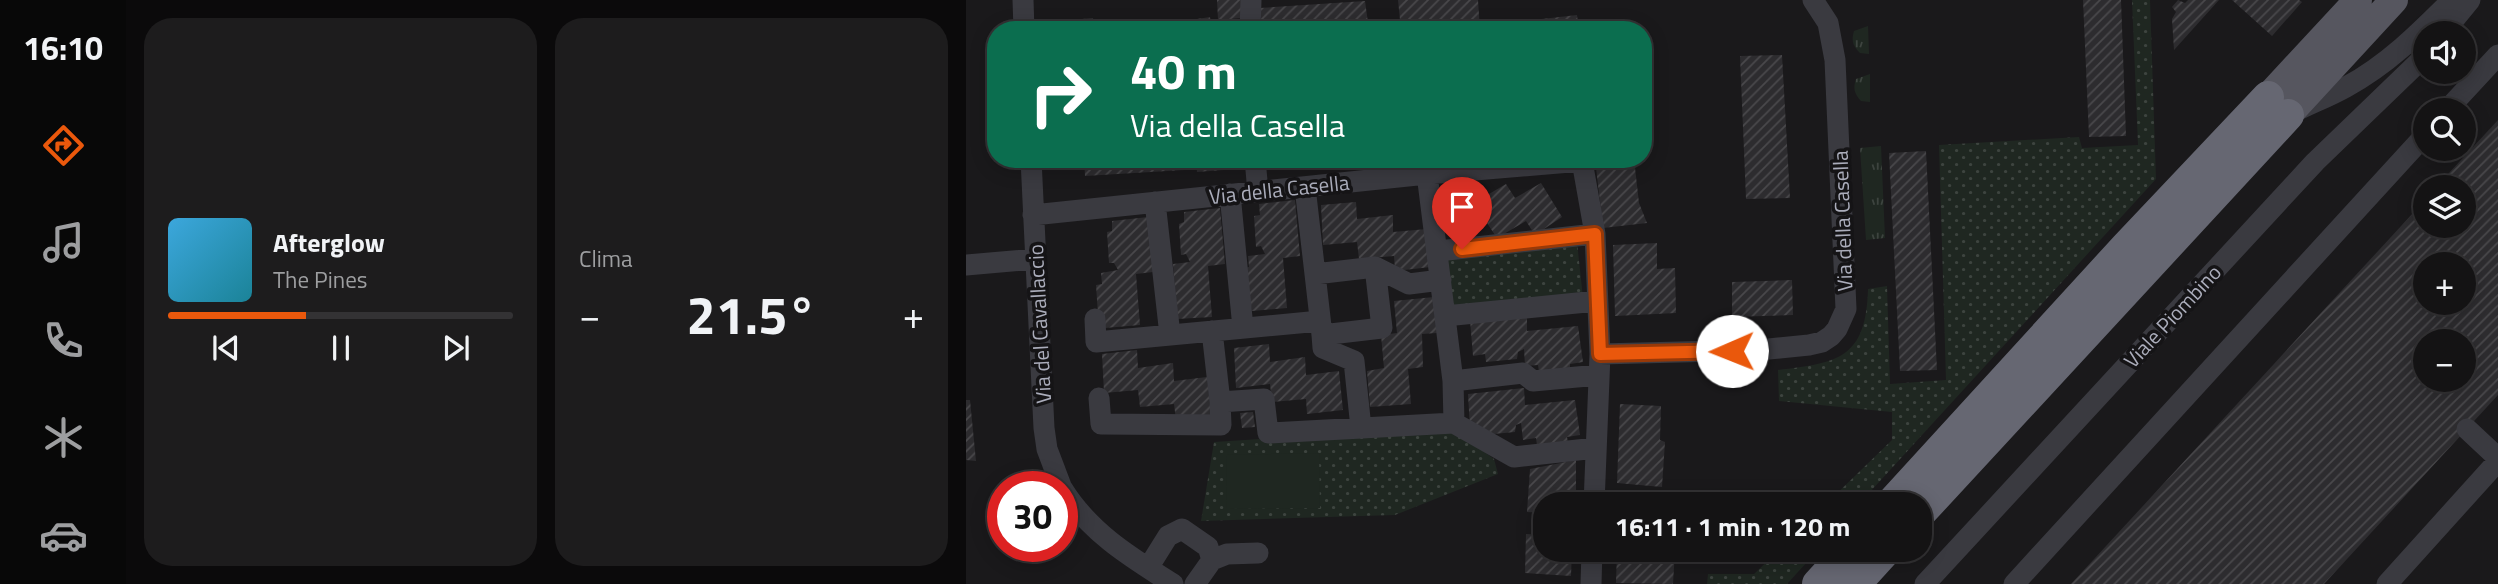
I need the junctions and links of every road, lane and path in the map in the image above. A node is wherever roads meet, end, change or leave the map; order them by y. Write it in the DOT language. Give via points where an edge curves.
graph roads {
  1 [pos="1023,0"];
  2 [pos="1813,0"];
  3 [pos="2358,0"];
  4 [pos="2394,0"];
  5 [pos="2452,0"];
  6 [pos="2470,0"];
  7 [pos="1251,1"];
  8 [pos="1024,21"];
  9 [pos="1250,21"];
  10 [pos="2453,21"];
  11 [pos="2498,55"];
  12 [pos="2413,67"];
  13 [pos="2458,98"];
  14 [pos="2278,106"];
  15 [pos="2413,148"];
  16 [pos="1031,168"];
  17 [pos="1256,168"];
  18 [pos="1499,168"];
  19 [pos="1583,168"];
  20 [pos="1427,174"];
  21 [pos="1305,187"];
  22 [pos="1258,192"];
  23 [pos="1230,194"];
  24 [pos="1156,202"];
  25 [pos="1034,215"];
  26 [pos="1595,234"];
  27 [pos="1438,251"];
  28 [pos="1036,259"];
  29 [pos="966,265"];
  30 [pos="1375,267"];
  31 [pos="1315,274"];
  32 [pos="1441,280"];
  33 [pos="1597,301"];
  34 [pos="1446,316"];
  35 [pos="1095,319"];
  36 [pos="1243,328"];
  37 [pos="1321,328"];
  38 [pos="1212,331"];
  39 [pos="1170,335"];
  40 [pos="1600,354"];
  41 [pos="1599,376"];
  42 [pos="1453,381"];
  43 [pos="1099,398"];
  44 [pos="1220,402"];
  45 [pos="1454,424"];
  46 [pos="1361,428"];
  47 [pos="2467,429"];
  48 [pos="1596,448"];
  49 [pos="2498,460"];
  50 [pos="1056,471"];
  51 [pos="1594,492"];
  52 [pos="1902,492"];
  53 [pos="1932,499"];
  54 [pos="1078,508"];
  55 [pos="1258,553"];
  56 [pos="1215,554"];
  57 [pos="1592,562"];
  58 [pos="1838,562"];
  59 [pos="1875,562"];
  60 [pos="1147,568"];
  61 [pos="1173,584"];
  62 [pos="1195,584"];
  63 [pos="1591,584"];
  64 [pos="1818,584"];
  65 [pos="1855,584"];
  66 [pos="1925,584"];
  67 [pos="2014,584"];
  68 [pos="2387,584"];
  1 -- 8 [label="street"];
  2 -- 40 [label="street, Via della Casella" via="1828,23 1835,61 1846,309 1837,329 1822,342 1810,345"];
  3 -- 14 [label="main road"];
  4 -- 14 [label="main road"];
  5 -- 14 [label="street" via="2416,37 2347,87"];
  6 -- 10 [label="street"];
  7 -- 9 [label="street"];
  11 -- 13 [label="street"];
  12 -- 66 [label="street, Viale Piombino" via="2315,162"];
  14 -- 52 [label="highway" via="2126,247"];
  14 -- 53 [label="highway"];
  15 -- 67 [label="street"];
  16 -- 25 [label="street, Via del Cavallaccio"];
  17 -- 22 [label="street"];
  18 -- 20 [label="street, Via della Casella"];
  19 -- 26 [label="street, Via della Casella"];
  20 -- 21 [label="street, Via della Casella"];
  20 -- 27 [label="street"];
  21 -- 22 [label="street, Via della Casella"];
  21 -- 31 [label="street"];
  22 -- 23 [label="street, Via della Casella"];
  23 -- 24 [label="street, Via della Casella"];
  23 -- 36 [label="street"];
  24 -- 25 [label="street, Via della Casella"];
  24 -- 39 [label="street"];
  25 -- 28 [label="street, Via del Cavallaccio"];
  26 -- 27 [label="street"];
  26 -- 33 [label="street, Via della Casella"];
  27 -- 32 [label="street"];
  28 -- 29 [label="street"];
  28 -- 50 [label="street, Via del Cavallaccio" via="1044,428"];
  30 -- 31 [label="street"];
  30 -- 32 [label="street" via="1409,284"];
  30 -- 37 [label="street" via="1382,328"];
  31 -- 37 [label="street"];
  32 -- 34 [label="street"];
  33 -- 34 [label="street"];
  33 -- 40 [label="street, Via della Casella"];
  34 -- 42 [label="street"];
  35 -- 39 [label="street" via="1096,342"];
  36 -- 37 [label="street"];
  36 -- 38 [label="street"];
  37 -- 46 [label="street" via="1323,348 1354,361"];
  38 -- 39 [label="street"];
  38 -- 44 [label="street"];
  40 -- 41 [label="street, Via della Casella"];
  41 -- 42 [label="street" via="1533,381 1523,373"];
  41 -- 48 [label="street, Via della Casella"];
  42 -- 45 [label="street"];
  43 -- 44 [label="street" via="1101,424 1221,425"];
  44 -- 46 [label="street" via="1264,399 1268,433"];
  45 -- 46 [label="street"];
  45 -- 48 [label="street" via="1514,457"];
  47 -- 49 [label="street"];
  48 -- 51 [label="street, Via della Casella"];
  49 -- 68 [label="street"];
  54 -- 60 [label="street, Via del Cavallaccio" via="1093,528"];
  55 -- 56 [label="street"];
  56 -- 60 [label="street" via="1174,529"];
  56 -- 62 [label="street"];
  57 -- 63 [label="street"];
  58 -- 64 [label="highway"];
  59 -- 65 [label="highway"];
  60 -- 61 [label="street, Via del Cavallaccio"];
}
